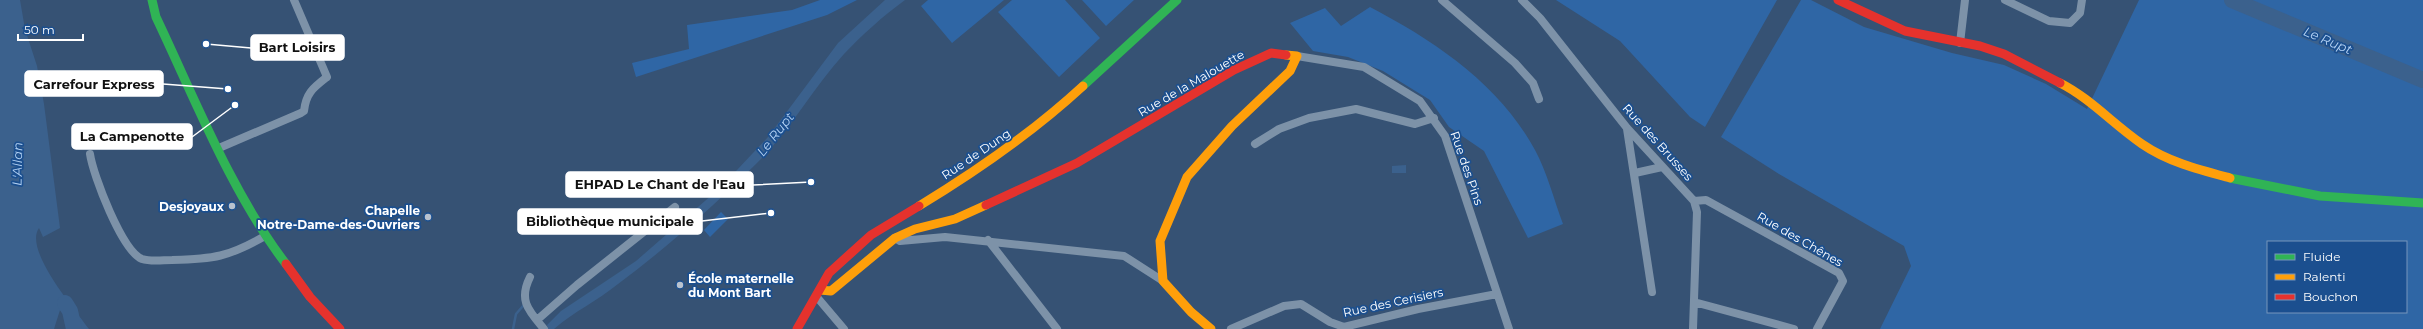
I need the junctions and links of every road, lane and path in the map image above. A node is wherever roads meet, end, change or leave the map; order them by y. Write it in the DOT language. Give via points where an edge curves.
graph roads {
  1 [pos="152,0"];
  2 [pos="294,0"];
  3 [pos="1177,0"];
  4 [pos="1442,0"];
  5 [pos="1522,0"];
  6 [pos="1838,0"];
  7 [pos="1965,0"];
  8 [pos="2005,0"];
  9 [pos="2082,0"];
  10 [pos="1960,43"];
  11 [pos="1297,56"];
  12 [pos="1539,99"];
  13 [pos="1434,118"];
  14 [pos="1627,128"];
  15 [pos="1255,144"];
  16 [pos="220,148"];
  17 [pos="90,154"];
  18 [pos="1662,167"];
  19 [pos="1635,173"];
  20 [pos="1694,201"];
  21 [pos="2423,203"];
  22 [pos="675,207"];
  23 [pos="265,236"];
  24 [pos="895,238"];
  25 [pos="988,240"];
  26 [pos="530,277"];
  27 [pos="1162,281"];
  28 [pos="1652,292"];
  29 [pos="818,293"];
  30 [pos="1497,294"];
  31 [pos="1694,302"];
  32 [pos="541,325"];
  33 [pos="340,329"];
  34 [pos="797,329"];
  35 [pos="844,329"];
  36 [pos="1057,329"];
  37 [pos="1211,329"];
  38 [pos="1231,329"];
  39 [pos="1508,329"];
  40 [pos="1693,329"];
  41 [pos="1794,329"];
  42 [pos="1816,329"];
  1 -- 16 [label="main road" via="156,17"];
  2 -- 16 [label="street" via="327,77 309,90 304,111 301,113"];
  3 -- 29 [label="main road, Rue de Dung" via="1047,119 964,179 871,235 829,273"];
  4 -- 12 [label="street" via="1515,63 1533,83"];
  5 -- 14 [label="street, Rue des Brusses" via="1540,18"];
  6 -- 10 [label="main road" via="1906,31"];
  7 -- 10 [label="street"];
  8 -- 9 [label="street" via="2048,21 2070,23 2080,13"];
  10 -- 21 [label="main road" via="2004,54 2046,74 2067,86 2142,144 2168,158 2244,182 2320,196"];
  11 -- 13 [label="street, Rue des Pins" via="1364,67 1420,101"];
  11 -- 24 [label="main road, Rue de la Malouette" via="1271,53 1234,70 1077,163 955,218 915,229"];
  11 -- 27 [label="main road" via="1290,71 1232,126 1187,178 1160,241"];
  13 -- 15 [label="street" via="1415,124 1356,109 1309,118 1279,129"];
  13 -- 30 [label="street, Rue des Pins" via="1445,136"];
  14 -- 18 [label="street, Rue des Brusses"];
  14 -- 19 [label="street"];
  16 -- 23 [label="main road"];
  17 -- 23 [label="street" via="106,204 132,251 141,258 218,258 243,249"];
  18 -- 19 [label="street"];
  18 -- 20 [label="street, Rue des Brusses"];
  19 -- 28 [label="street"];
  20 -- 31 [label="street" via="1697,212"];
  20 -- 42 [label="street, Rue des Chênes" via="1706,200 1839,273 1843,281"];
  22 -- 32 [label="street" via="577,285"];
  23 -- 33 [label="main road"];
  24 -- 25 [label="street" via="900,241 945,237"];
  24 -- 29 [label="main road, Rue de la Malouette" via="831,291"];
  25 -- 27 [label="street" via="1124,256"];
  25 -- 36 [label="street"];
  26 -- 32 [label="street" via="524,294 525,302"];
  27 -- 37 [label="main road"];
  29 -- 34 [label="main road, Rue de Dung"];
  29 -- 35 [label="street"];
  30 -- 38 [label="street, Rue des Cerisiers" via="1344,327 1330,322 1301,304 1284,306"];
  30 -- 39 [label="street, Rue des Pins"];
  31 -- 40 [label="street"];
  31 -- 41 [label="street"];
}
